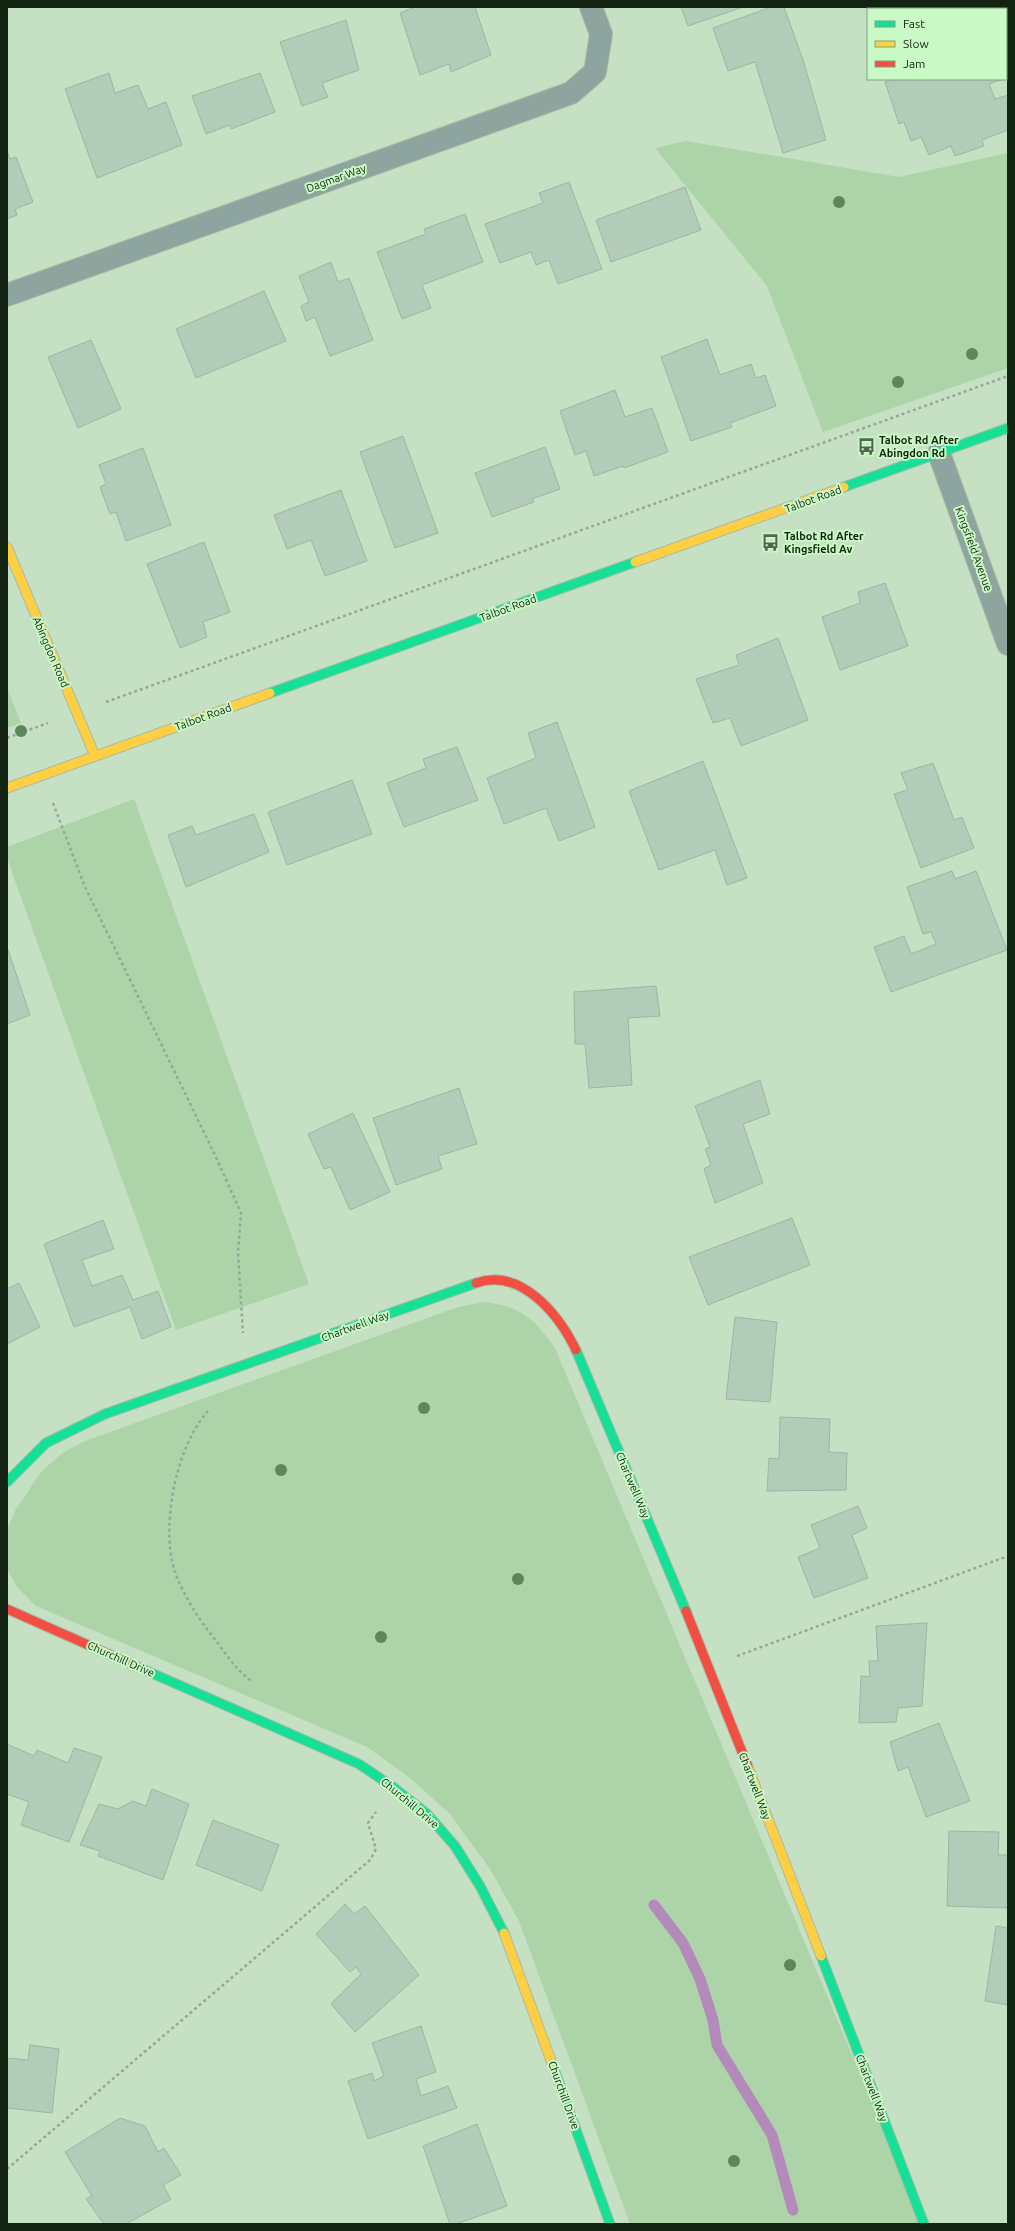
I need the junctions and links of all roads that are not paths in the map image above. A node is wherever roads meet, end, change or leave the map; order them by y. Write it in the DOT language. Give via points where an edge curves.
graph roads {
  1 [pos="591,7"];
  2 [pos="7,295"];
  3 [pos="1008,428"];
  4 [pos="939,453"];
  5 [pos="7,547"];
  6 [pos="1008,644"];
  7 [pos="95,756"];
  8 [pos="7,788"];
  9 [pos="7,1482"];
  10 [pos="7,1609"];
  11 [pos="610,2224"];
  12 [pos="924,2224"];
  1 -- 2 [label="street, Dagmar Way" via="601,34 595,72 571,93"];
  3 -- 4 [label="street, Talbot Road"];
  4 -- 6 [label="street, Kingsfield Avenue"];
  4 -- 7 [label="street, Talbot Road"];
  5 -- 7 [label="street, Abingdon Road"];
  7 -- 8 [label="street, Talbot Road"];
  9 -- 12 [label="street, Chartwell Way" via="46,1442 105,1414 483,1280 503,1280 538,1297 565,1328 585,1368 709,1666"];
  10 -- 11 [label="street, Churchill Drive" via="360,1764 396,1790 444,1832 468,1865 509,1943"];
}
